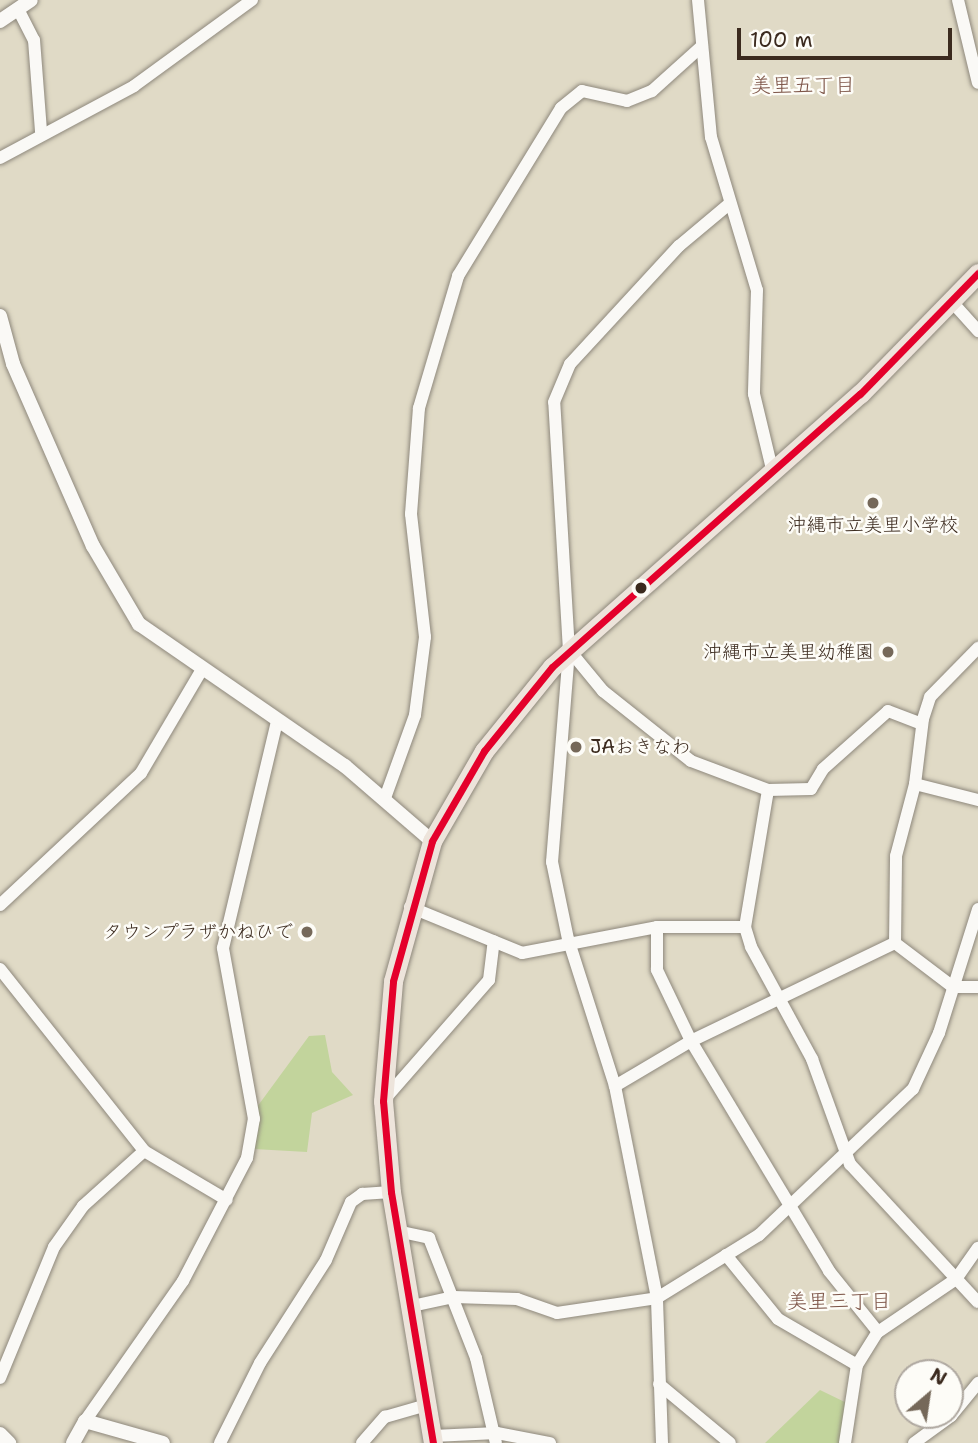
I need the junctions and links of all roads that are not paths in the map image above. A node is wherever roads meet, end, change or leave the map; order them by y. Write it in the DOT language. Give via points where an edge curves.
graph roads {
  1 [pos="32,0"];
  2 [pos="252,0"];
  3 [pos="698,0"];
  4 [pos="958,0"];
  5 [pos="18,9"];
  6 [pos="0,21"];
  7 [pos="702,46"];
  8 [pos="978,83"];
  9 [pos="41,132"];
  10 [pos="0,158"];
  11 [pos="728,205"];
  12 [pos="978,274"];
  13 [pos="953,303"];
  14 [pos="0,316"];
  15 [pos="978,331"];
  16 [pos="772,469"];
  17 [pos="978,648"];
  18 [pos="569,651"];
  19 [pos="201,671"];
  20 [pos="277,722"];
  21 [pos="922,723"];
  22 [pos="915,783"];
  23 [pos="768,790"];
  24 [pos="385,798"];
  25 [pos="978,800"];
  26 [pos="432,841"];
  27 [pos="0,905"];
  28 [pos="410,907"];
  29 [pos="978,909"];
  30 [pos="657,927"];
  31 [pos="745,927"];
  32 [pos="568,939"];
  33 [pos="494,941"];
  34 [pos="895,943"];
  35 [pos="0,969"];
  36 [pos="953,987"];
  37 [pos="978,987"];
  38 [pos="777,998"];
  39 [pos="691,1041"];
  40 [pos="615,1086"];
  41 [pos="383,1101"];
  42 [pos="144,1151"];
  43 [pos="844,1154"];
  44 [pos="391,1192"];
  45 [pos="227,1200"];
  46 [pos="791,1205"];
  47 [pos="397,1231"];
  48 [pos="978,1248"];
  49 [pos="726,1255"];
  50 [pos="956,1279"];
  51 [pos="454,1297"];
  52 [pos="657,1298"];
  53 [pos="978,1302"];
  54 [pos="412,1306"];
  55 [pos="878,1332"];
  56 [pos="857,1365"];
  57 [pos="0,1378"];
  58 [pos="978,1383"];
  59 [pos="659,1384"];
  60 [pos="430,1405"];
  61 [pos="85,1421"];
  62 [pos="0,1434"];
  63 [pos="497,1438"];
  64 [pos="433,1440"];
  65 [pos="9,1443"];
  66 [pos="73,1443"];
  67 [pos="163,1443"];
  68 [pos="220,1443"];
  69 [pos="362,1443"];
  70 [pos="550,1443"];
  71 [pos="662,1443"];
  72 [pos="730,1443"];
  73 [pos="845,1443"];
  74 [pos="914,1443"];
  1 -- 5 [label="street"];
  2 -- 9 [label="street" via="134,86"];
  3 -- 7 [label="street"];
  4 -- 8 [label="street"];
  5 -- 6 [label="street"];
  5 -- 9 [label="street" via="34,40"];
  7 -- 11 [label="street" via="711,137"];
  7 -- 24 [label="street" via="652,91 627,101 582,90 561,108 458,276 419,408 411,514 425,637 415,715"];
  9 -- 10 [label="street"];
  11 -- 16 [label="street" via="757,290 754,394"];
  11 -- 18 [label="street" via="679,246 557,385 553,421"];
  12 -- 13 [label="highway"];
  13 -- 15 [label="street"];
  13 -- 16 [label="highway"];
  14 -- 19 [label="street" via="13,364 112,587 139,624"];
  16 -- 18 [label="highway"];
  17 -- 21 [label="street" via="930,697"];
  18 -- 23 [label="street" via="603,691 691,761"];
  18 -- 26 [label="highway" via="498,730"];
  18 -- 32 [label="street" via="550,835"];
  19 -- 20 [label="street"];
  19 -- 27 [label="street" via="141,773"];
  20 -- 24 [label="street"];
  20 -- 45 [label="street" via="223,948 254,1119 247,1158"];
  21 -- 22 [label="street"];
  21 -- 23 [label="street" via="888,711 822,769 811,789"];
  22 -- 25 [label="street"];
  22 -- 34 [label="street" via="896,856"];
  23 -- 31 [label="street"];
  24 -- 26 [label="street"];
  26 -- 28 [label="highway"];
  28 -- 33 [label="street"];
  28 -- 41 [label="highway" via="393,981"];
  29 -- 36 [label="street"];
  30 -- 31 [label="street"];
  30 -- 32 [label="street"];
  30 -- 39 [label="street" via="657,970"];
  31 -- 38 [label="street"];
  32 -- 33 [label="street" via="522,953"];
  32 -- 40 [label="street"];
  33 -- 41 [label="street" via="489,980"];
  34 -- 36 [label="street"];
  34 -- 38 [label="street"];
  35 -- 42 [label="street"];
  36 -- 37 [label="street"];
  36 -- 43 [label="street" via="913,1089"];
  38 -- 39 [label="street"];
  38 -- 43 [label="street" via="812,1059"];
  39 -- 40 [label="street"];
  39 -- 46 [label="street"];
  40 -- 52 [label="street"];
  41 -- 44 [label="highway"];
  42 -- 45 [label="street"];
  42 -- 57 [label="street" via="83,1206 54,1247"];
  43 -- 46 [label="street"];
  43 -- 50 [label="street"];
  44 -- 47 [label="highway"];
  44 -- 68 [label="street" via="362,1194 351,1202 326,1260 260,1363"];
  45 -- 61 [label="street" via="183,1281"];
  46 -- 49 [label="street"];
  46 -- 55 [label="street" via="829,1271"];
  47 -- 51 [label="street" via="429,1238"];
  47 -- 54 [label="highway"];
  48 -- 50 [label="street"];
  49 -- 52 [label="street"];
  49 -- 56 [label="street" via="778,1319"];
  50 -- 53 [label="street"];
  50 -- 55 [label="street"];
  51 -- 52 [label="street" via="517,1299 558,1313"];
  51 -- 54 [label="street"];
  51 -- 63 [label="street"];
  52 -- 59 [label="street"];
  54 -- 60 [label="highway"];
  55 -- 56 [label="street"];
  56 -- 73 [label="street"];
  58 -- 74 [label="street" via="951,1416"];
  59 -- 71 [label="street"];
  59 -- 72 [label="street"];
  60 -- 64 [label="highway"];
  60 -- 69 [label="street" via="385,1417"];
  61 -- 66 [label="street"];
  61 -- 67 [label="street"];
  62 -- 65 [label="street"];
  63 -- 64 [label="street"];
  63 -- 70 [label="street"];
}
